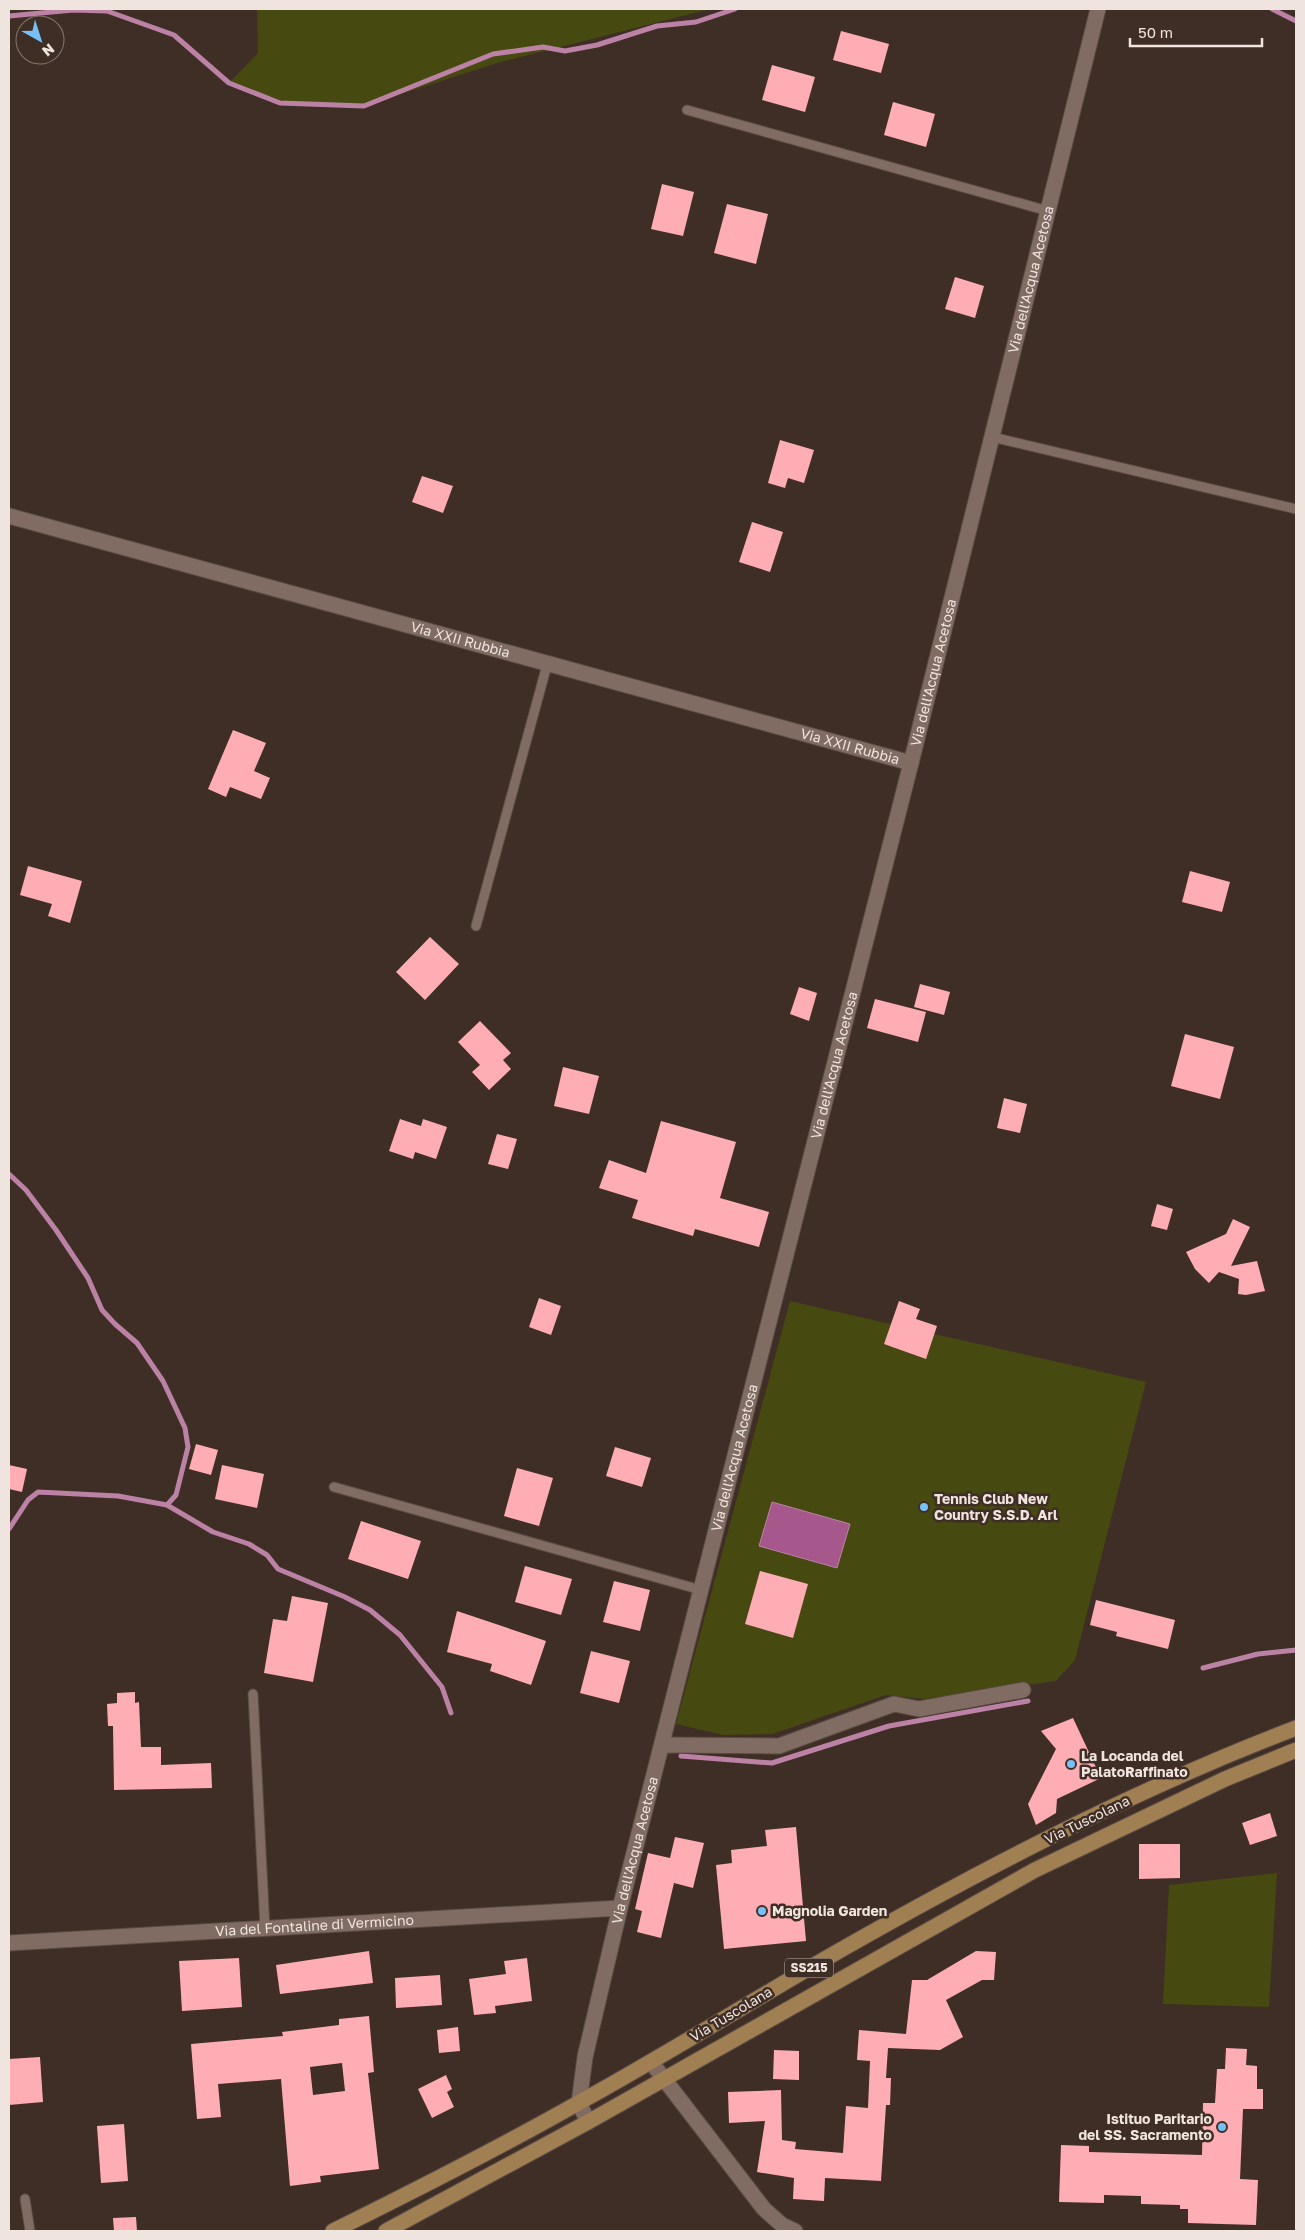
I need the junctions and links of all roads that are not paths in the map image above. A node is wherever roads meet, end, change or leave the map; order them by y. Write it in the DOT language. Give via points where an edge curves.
graph roads {
  1 [pos="1098,9"];
  2 [pos="687,110"];
  3 [pos="1048,211"];
  4 [pos="992,437"];
  5 [pos="1296,510"];
  6 [pos="9,516"];
  7 [pos="547,665"];
  8 [pos="911,763"];
  9 [pos="476,926"];
  10 [pos="334,1487"];
  11 [pos="700,1590"];
  12 [pos="1023,1690"];
  13 [pos="253,1694"];
  14 [pos="1296,1728"];
  15 [pos="662,1744"];
  16 [pos="1296,1750"];
  17 [pos="620,1908"];
  18 [pos="265,1928"];
  19 [pos="9,1943"];
  20 [pos="650,2062"];
  21 [pos="662,2078"];
  22 [pos="579,2103"];
  23 [pos="588,2122"];
  24 [pos="25,2198"];
  25 [pos="30,2231"];
  26 [pos="333,2231"];
  27 [pos="386,2231"];
  28 [pos="795,2231"];
  1 -- 3 [label="street, Via dell'Acqua Acetosa"];
  2 -- 3 [label="lane"];
  3 -- 4 [label="street, Via dell'Acqua Acetosa"];
  4 -- 5 [label="lane"];
  4 -- 8 [label="street, Via dell'Acqua Acetosa"];
  6 -- 7 [label="street, Via XXII Rubbia"];
  7 -- 8 [label="street, Via XXII Rubbia"];
  7 -- 9 [label="lane"];
  8 -- 11 [label="street, Via dell'Acqua Acetosa"];
  10 -- 11 [label="lane"];
  11 -- 15 [label="street, Via dell'Acqua Acetosa"];
  12 -- 15 [label="street" via="919,1709 894,1704 778,1746"];
  13 -- 18 [label="lane"];
  14 -- 20 [label="main road, Via Tuscolana / SS215" via="1201,1766 1028,1848 813,1966"];
  15 -- 17 [label="street, Via dell'Acqua Acetosa"];
  16 -- 21 [label="main road, Via Tuscolana / SS215" via="1233,1775 1034,1870"];
  17 -- 18 [label="street, Via del Fontaline di Vermicino"];
  17 -- 22 [label="street, Via dell'Acqua Acetosa" via="585,2056"];
  18 -- 19 [label="street, Via del Fontaline di Vermicino"];
  20 -- 21 [label="street"];
  20 -- 22 [label="main road, Via Tuscolana / SS215"];
  21 -- 23 [label="main road, Via Tuscolana / SS215"];
  21 -- 28 [label="street" via="764,2209 782,2225"];
  22 -- 23 [label="street"];
  22 -- 26 [label="main road, Via Tuscolana / SS215"];
  23 -- 27 [label="main road, Via Tuscolana / SS215"];
  24 -- 25 [label="lane"];
}
